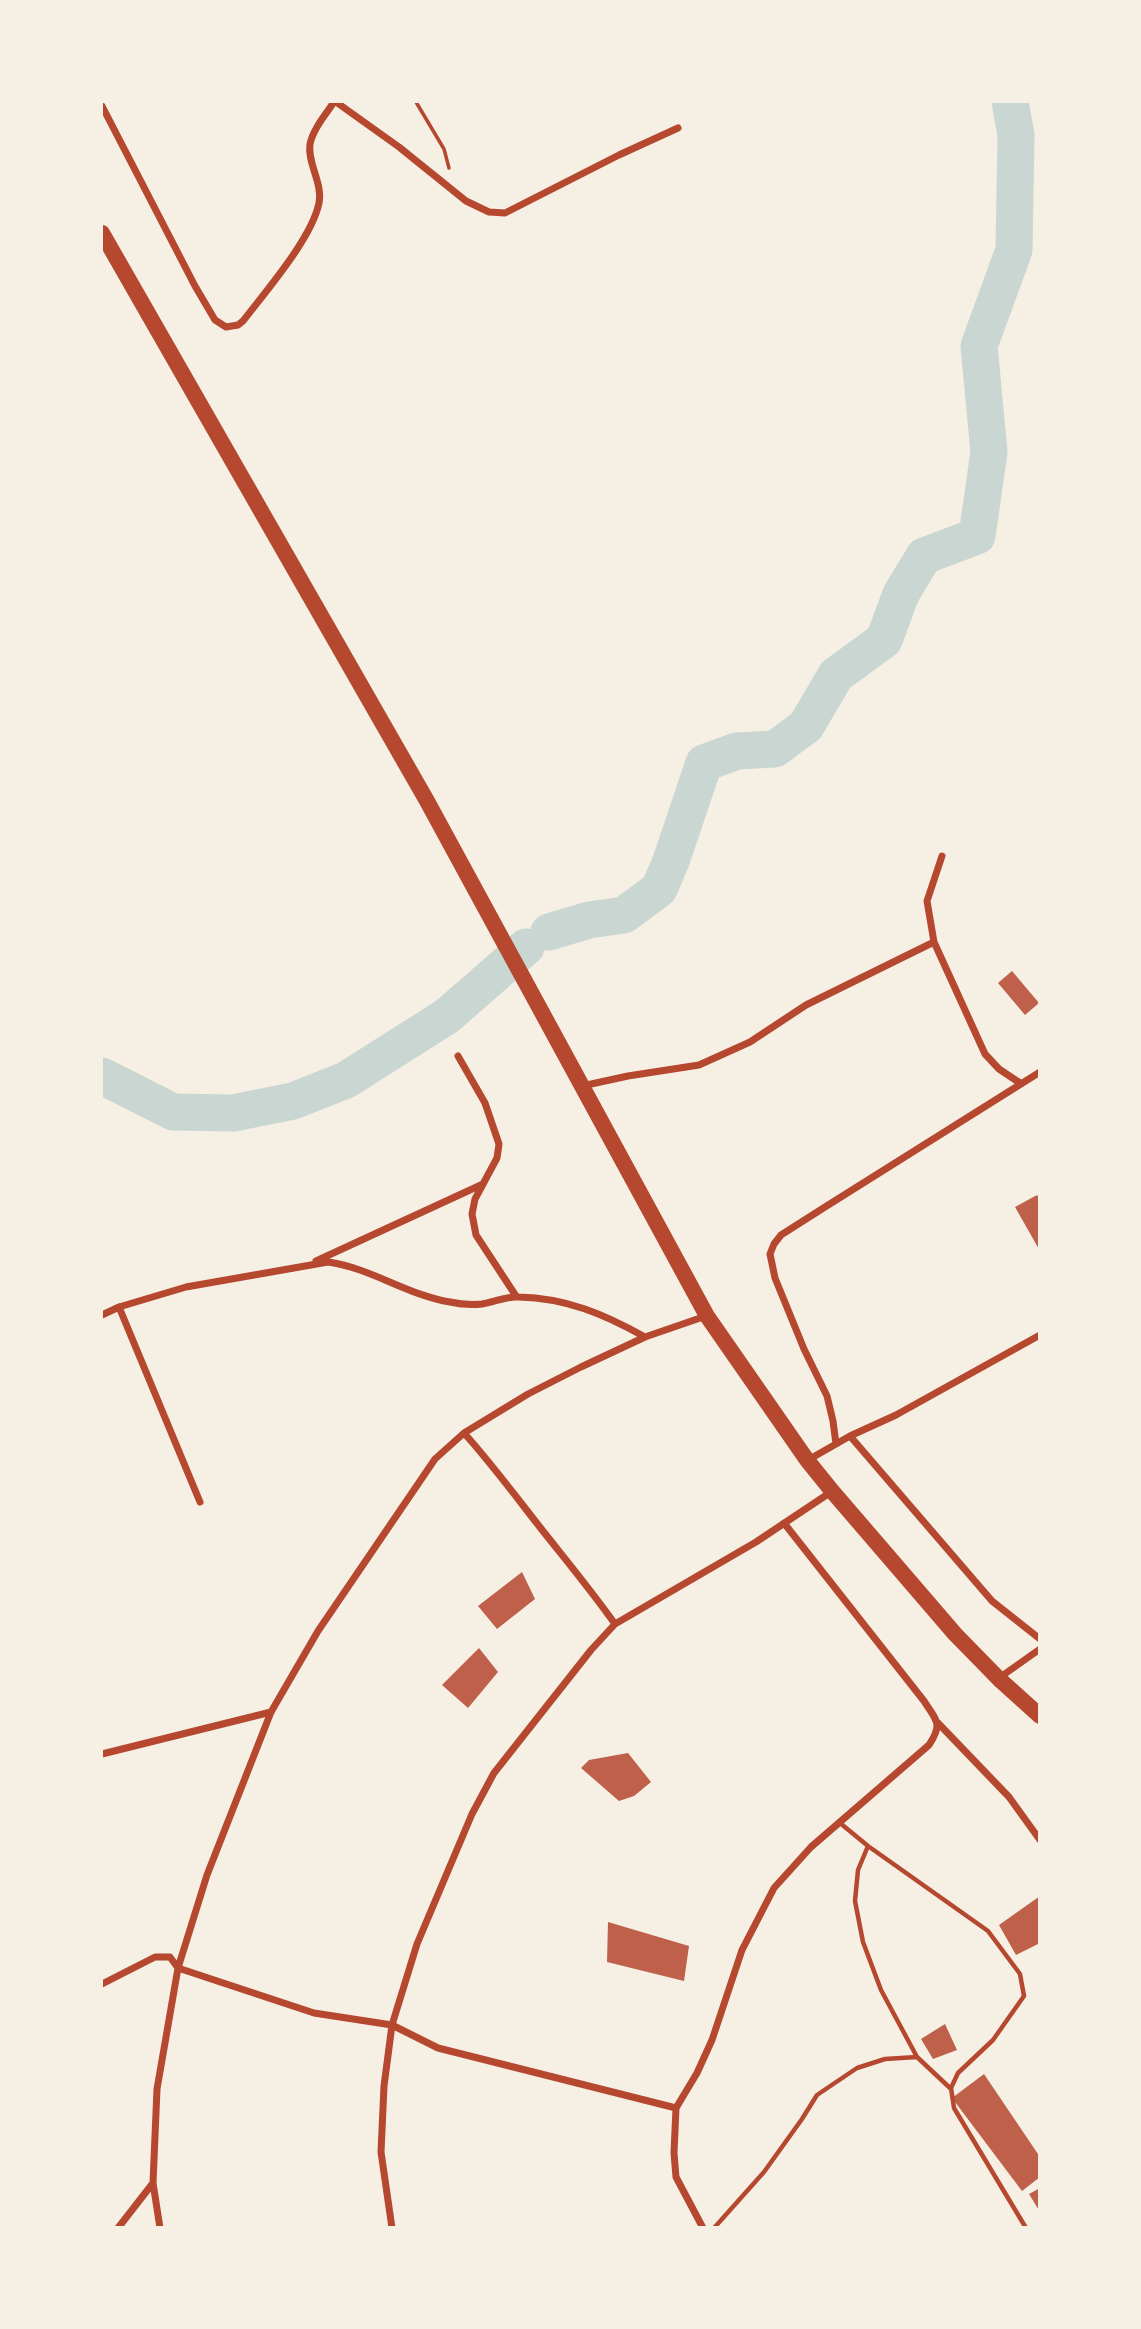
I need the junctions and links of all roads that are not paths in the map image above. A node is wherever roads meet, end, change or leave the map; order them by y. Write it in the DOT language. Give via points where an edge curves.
graph roads {
  1 [pos="335,102"];
  2 [pos="102,106"];
  3 [pos="678,128"];
  4 [pos="102,233"];
  5 [pos="942,856"];
  6 [pos="934,942"];
  7 [pos="458,1056"];
  8 [pos="1040,1072"];
  9 [pos="1020,1083"];
  10 [pos="581,1086"];
  11 [pos="483,1184"];
  12 [pos="306,1266"];
  13 [pos="516,1296"];
  14 [pos="119,1307"];
  15 [pos="102,1315"];
  16 [pos="707,1316"];
  17 [pos="1040,1335"];
  18 [pos="645,1337"];
  19 [pos="464,1433"];
  20 [pos="849,1436"];
  21 [pos="836,1444"];
  22 [pos="807,1460"];
  23 [pos="832,1491"];
  24 [pos="200,1502"];
  25 [pos="784,1523"];
  26 [pos="615,1624"];
  27 [pos="1040,1639"];
  28 [pos="1040,1649"];
  29 [pos="999,1679"];
  30 [pos="271,1712"];
  31 [pos="1040,1716"];
  32 [pos="938,1723"];
  33 [pos="102,1754"];
  34 [pos="839,1822"];
  35 [pos="1040,1840"];
  36 [pos="868,1846"];
  37 [pos="178,1968"];
  38 [pos="102,1984"];
  39 [pos="392,2025"];
  40 [pos="917,2057"];
  41 [pos="951,2088"];
  42 [pos="676,2108"];
  43 [pos="153,2183"];
  44 [pos="118,2228"];
  45 [pos="160,2228"];
  46 [pos="392,2228"];
  47 [pos="703,2228"];
  48 [pos="714,2228"];
  49 [pos="1026,2228"];
  1 -- 2 [label="street" via="310,147 320,198 315,218 243,321 226,327 215,320 195,286"];
  1 -- 3 [label="street" via="489,212 506,213"];
  4 -- 10 [label="main road" via="427,801"];
  5 -- 6 [label="street" via="927,901"];
  6 -- 9 [label="street" via="985,1054"];
  6 -- 10 [label="street" via="806,1005 750,1042 699,1065"];
  7 -- 11 [label="street" via="485,1103 499,1144"];
  8 -- 9 [label="street"];
  9 -- 21 [label="street" via="792,1228 774,1244 770,1254 775,1278 827,1396"];
  10 -- 16 [label="main road"];
  11 -- 12 [label="street"];
  11 -- 13 [label="street" via="472,1214 476,1235"];
  12 -- 13 [label="street" via="348,1265 449,1302 481,1304"];
  12 -- 14 [label="street" via="186,1287"];
  13 -- 18 [label="street" via="564,1302 608,1317"];
  14 -- 15 [label="street"];
  14 -- 24 [label="street"];
  16 -- 18 [label="street"];
  16 -- 22 [label="main road"];
  17 -- 20 [label="street"];
  18 -- 19 [label="street" via="528,1394"];
  19 -- 26 [label="street"];
  19 -- 30 [label="street" via="435,1459 318,1631"];
  20 -- 21 [label="street"];
  20 -- 27 [label="street" via="992,1601"];
  21 -- 22 [label="street"];
  22 -- 23 [label="main road"];
  23 -- 25 [label="street"];
  23 -- 29 [label="main road"];
  25 -- 26 [label="street"];
  25 -- 32 [label="street"];
  26 -- 39 [label="street" via="494,1773 417,1944"];
  28 -- 29 [label="street"];
  29 -- 31 [label="main road"];
  30 -- 33 [label="street"];
  30 -- 37 [label="street" via="207,1875"];
  32 -- 34 [label="street" via="929,1745"];
  32 -- 35 [label="street" via="1009,1797"];
  34 -- 36 [label="lane"];
  34 -- 42 [label="street" via="775,1888 742,1950 712,2040"];
  36 -- 40 [label="lane" via="858,1870 855,1901 863,1942 881,1990"];
  36 -- 41 [label="lane" via="988,1931 1020,1974 1024,1996 1018,2007 993,2040 958,2073"];
  37 -- 38 [label="street" via="170,1957 155,1957"];
  37 -- 39 [label="street" via="314,2013"];
  37 -- 43 [label="street" via="157,2089"];
  39 -- 42 [label="street" via="438,2048"];
  39 -- 46 [label="street" via="381,2152"];
  40 -- 41 [label="lane"];
  40 -- 48 [label="lane" via="857,2067 817,2095 764,2172"];
  41 -- 49 [label="lane" via="954,2108"];
  42 -- 47 [label="street" via="676,2177"];
  43 -- 44 [label="street"];
  43 -- 45 [label="street"];
}
